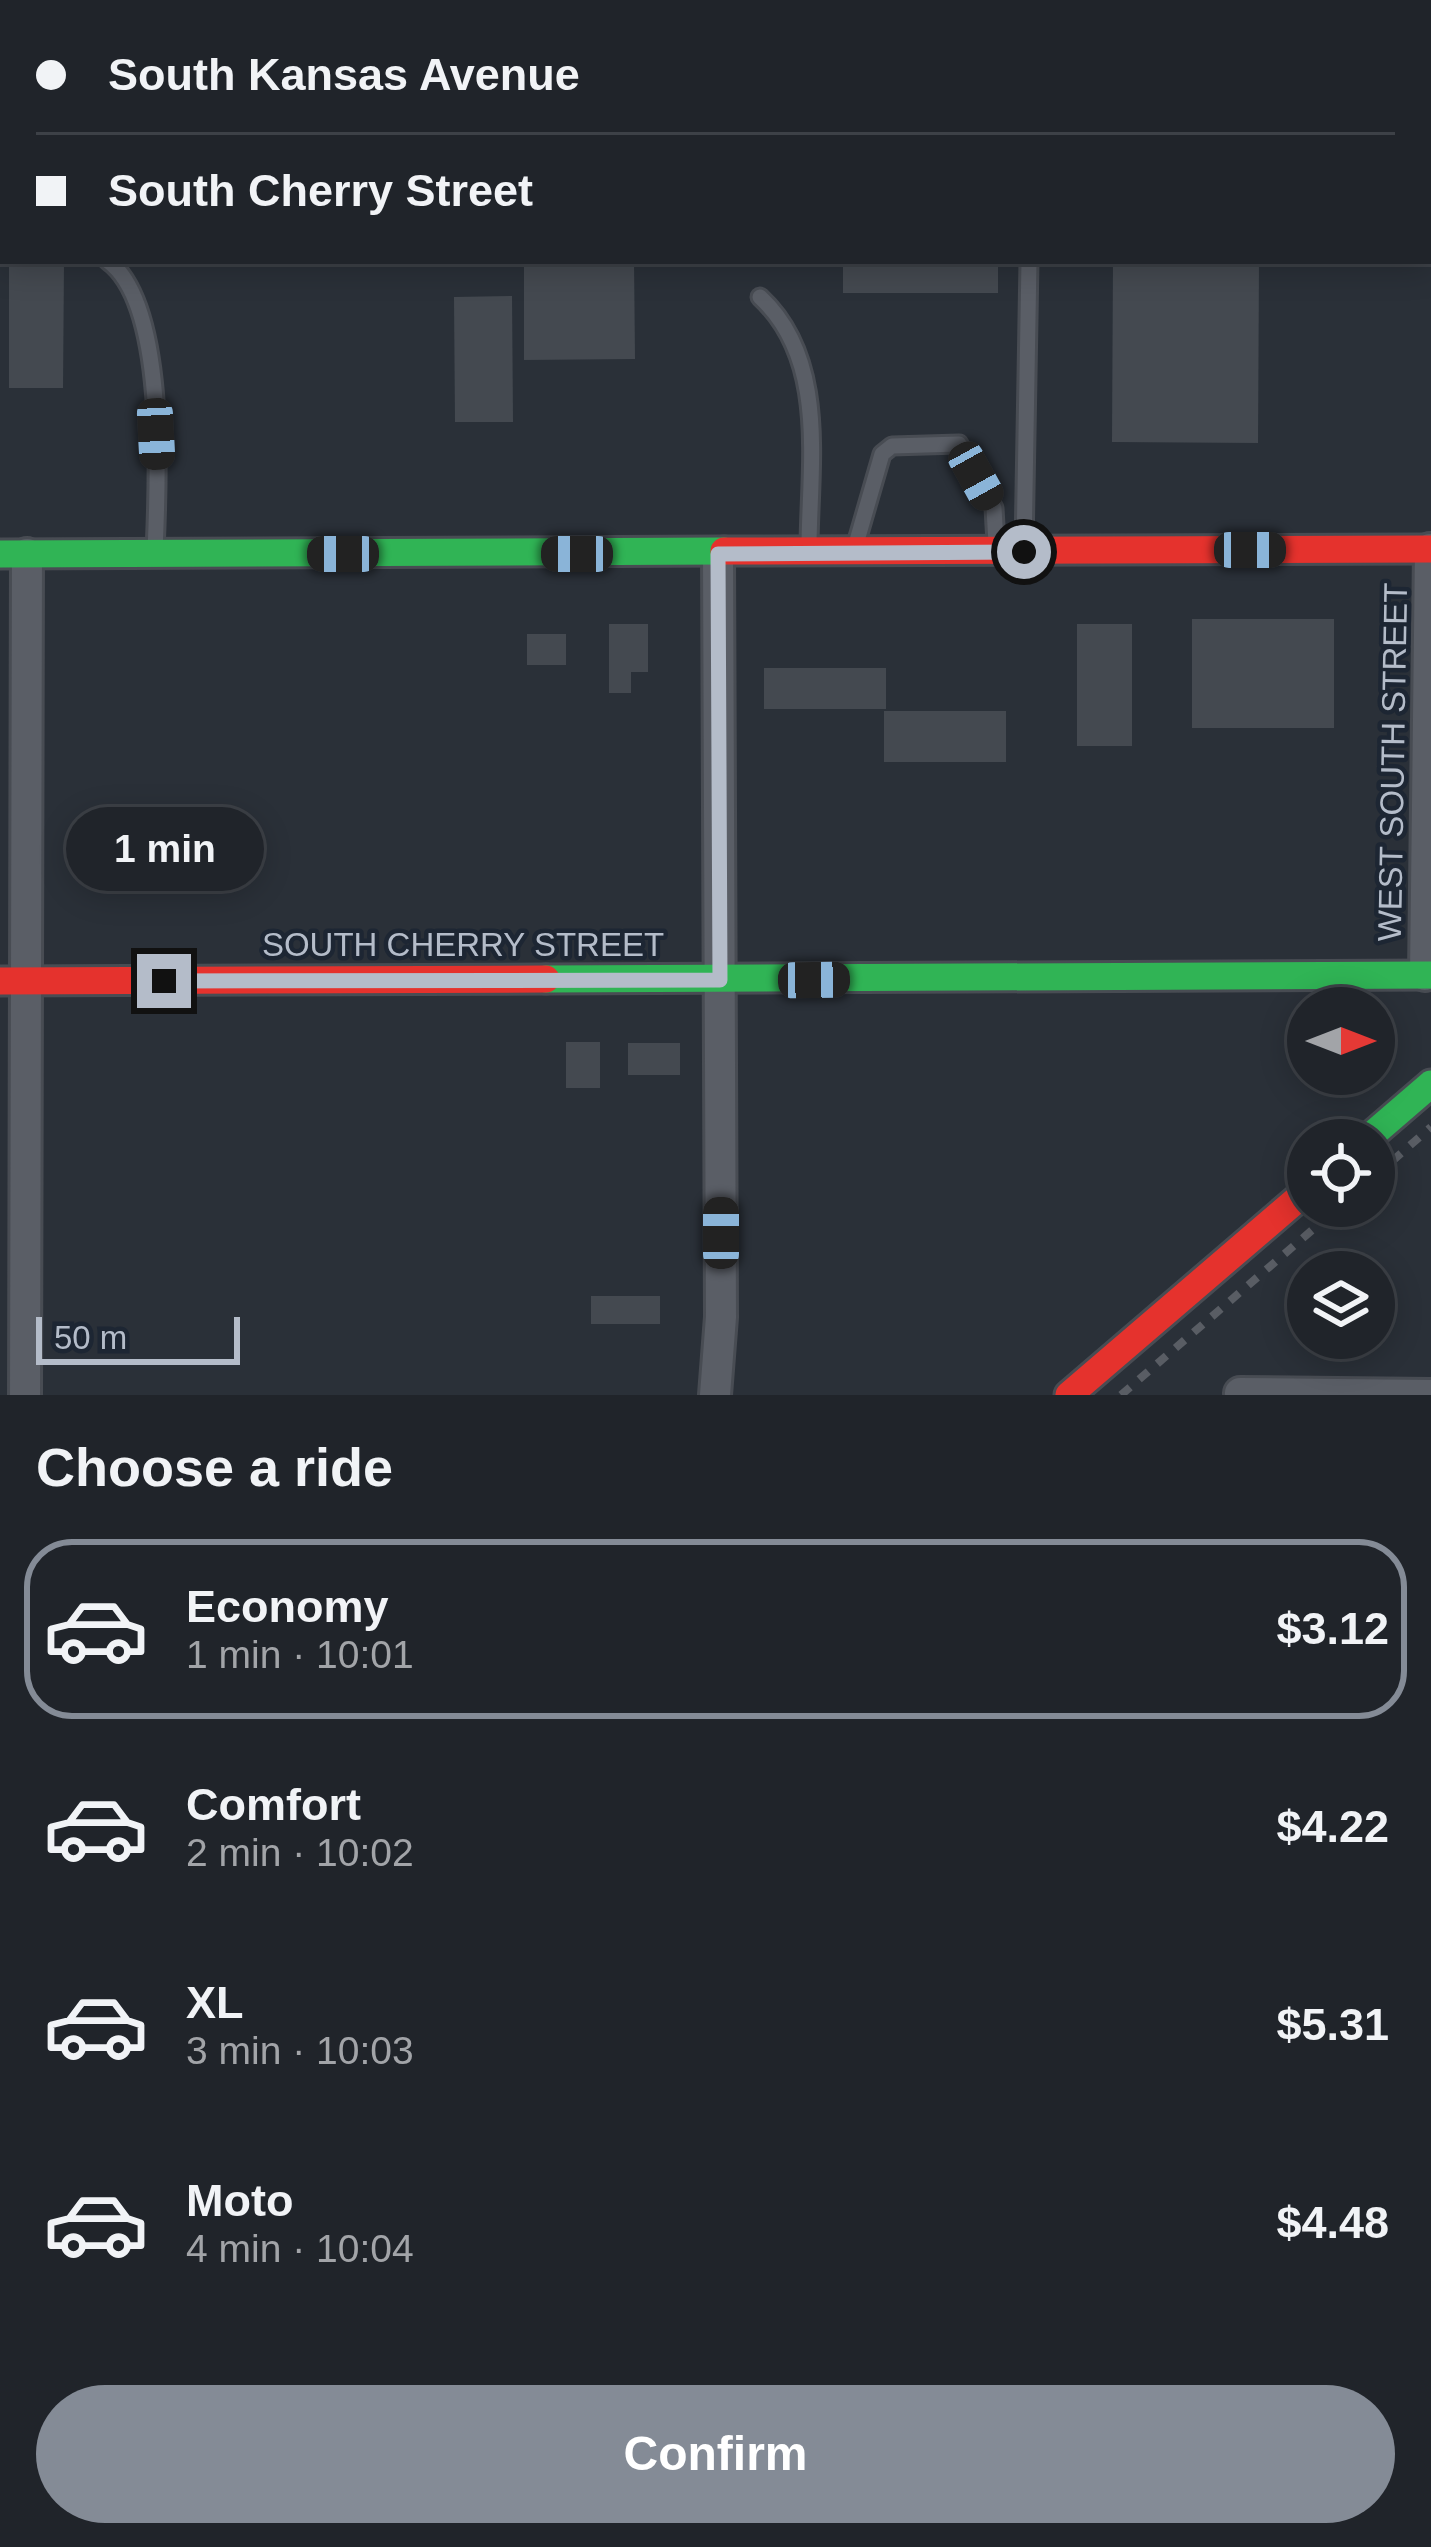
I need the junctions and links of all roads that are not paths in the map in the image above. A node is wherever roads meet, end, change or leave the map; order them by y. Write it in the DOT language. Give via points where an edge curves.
graph roads {
  1 [pos="112,264"];
  2 [pos="1029,264"];
  3 [pos="760,297"];
  4 [pos="1431,549"];
  5 [pos="1010,552"];
  6 [pos="808,553"];
  7 [pos="854,553"];
  8 [pos="14,554"];
  9 [pos="155,554"];
  10 [pos="718,554"];
  11 [pos="1428,975"];
  12 [pos="720,980"];
  13 [pos="13,981"];
  14 [pos="1431,1084"];
  15 [pos="1390,1119"];
  16 [pos="1287,1208"];
  17 [pos="1240,1393"];
  18 [pos="25,1395"];
  19 [pos="716,1395"];
  20 [pos="1069,1395"];
  21 [pos="1431,1395"];
  1 -- 9 [label="lane" via="122,271 153,358"];
  2 -- 5 [label="lane"];
  3 -- 6 [label="lane" via="781,316 808,388"];
  4 -- 5 [label="street"];
  4 -- 11 [label="street, WEST SOUTH STREET"];
  5 -- 7 [label="street"];
  5 -- 7 [label="lane" via="959,444 892,446 881,454"];
  6 -- 7 [label="street"];
  6 -- 10 [label="street"];
  8 -- 9 [label="street"];
  8 -- 13 [label="street"];
  9 -- 10 [label="street"];
  10 -- 12 [label="street"];
  11 -- 12 [label="street, SOUTH CHERRY STREET"];
  12 -- 13 [label="street, SOUTH CHERRY STREET"];
  12 -- 19 [label="street"];
  13 -- 18 [label="street"];
  14 -- 15 [label="street"];
  16 -- 20 [label="street"];
  17 -- 21 [label="street"];
}
